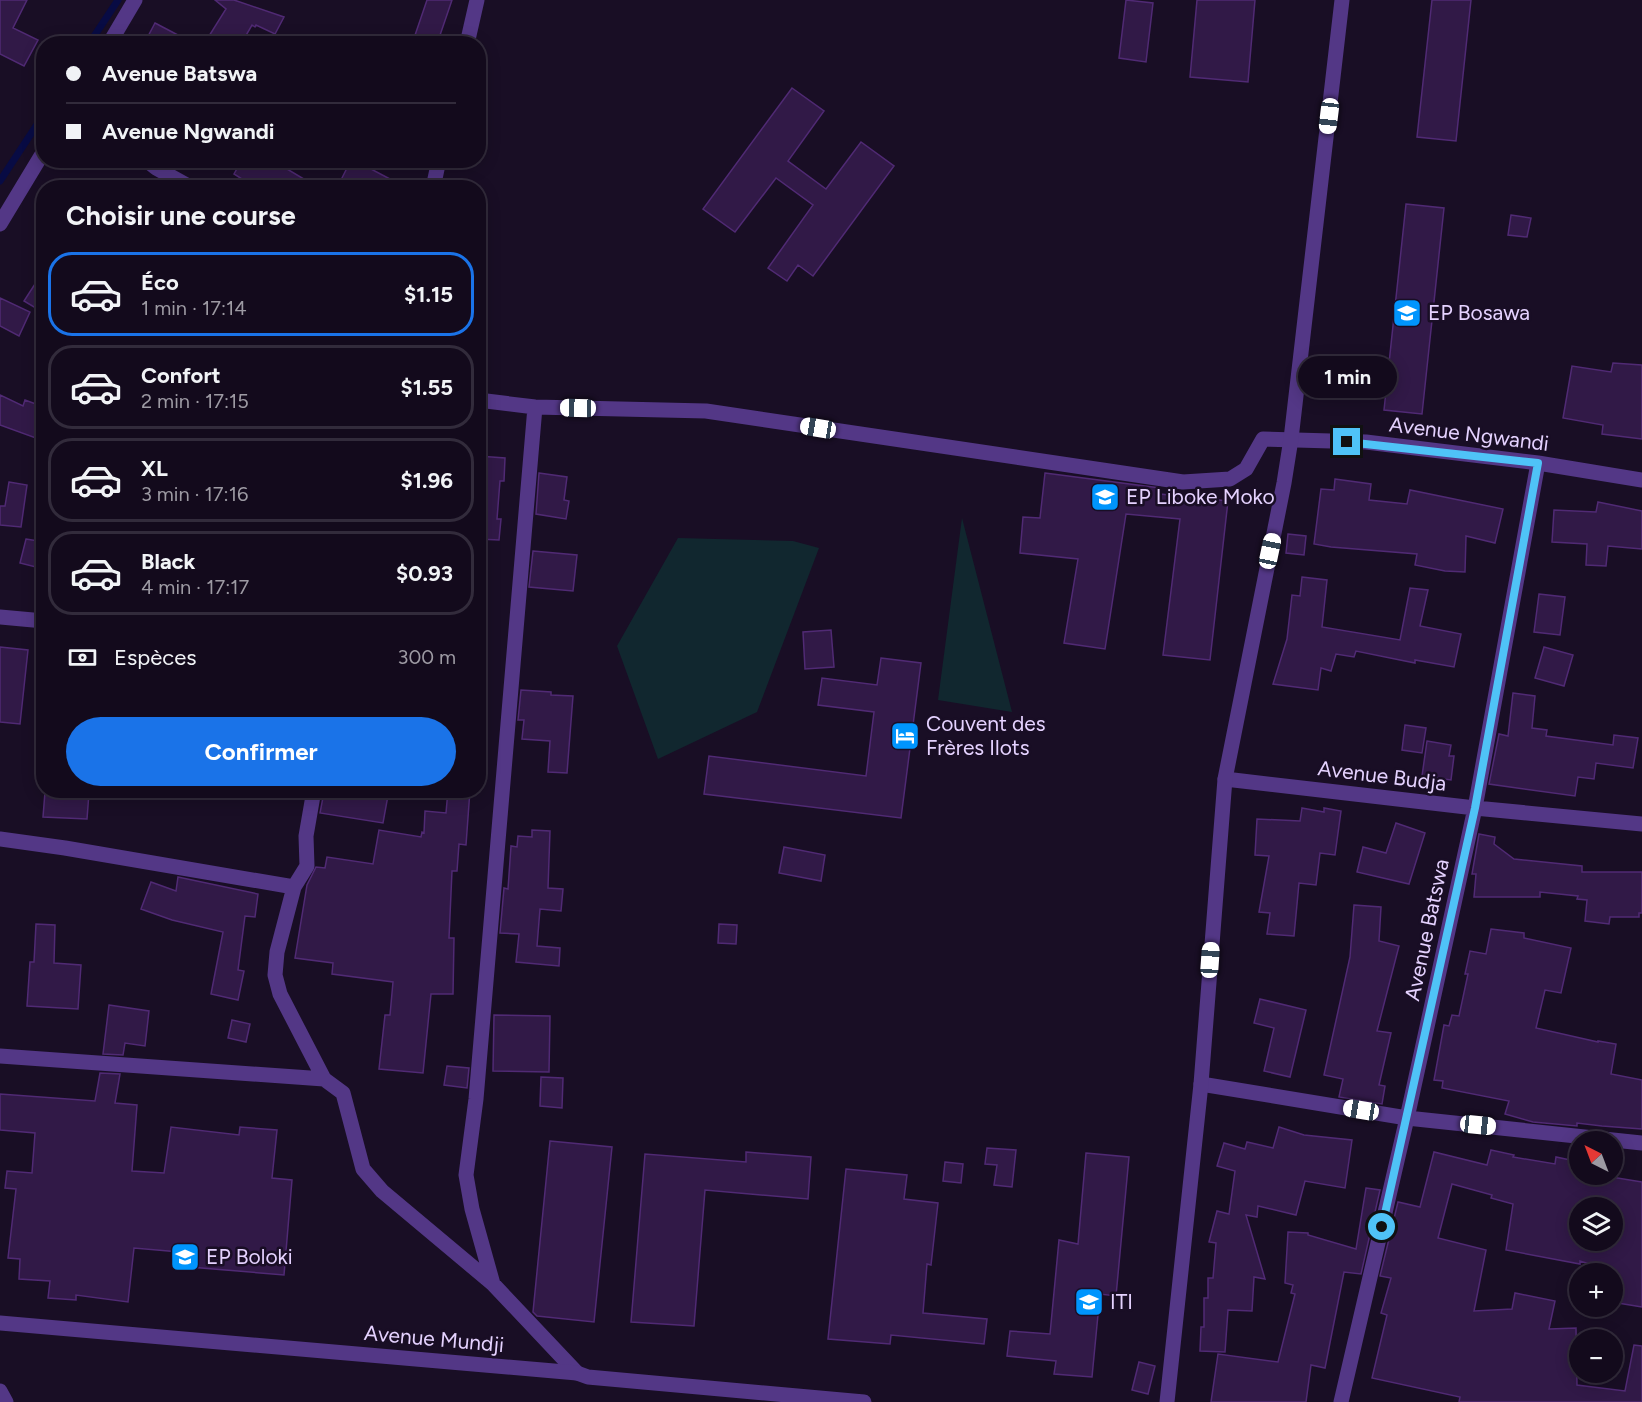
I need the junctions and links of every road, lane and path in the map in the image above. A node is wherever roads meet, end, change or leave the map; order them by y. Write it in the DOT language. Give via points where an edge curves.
graph roads {
  1 [pos="135,0"];
  2 [pos="477,0"];
  3 [pos="1342,0"];
  4 [pos="114,36"];
  5 [pos="469,36"];
  6 [pos="36,165"];
  7 [pos="156,168"];
  8 [pos="178,180"];
  9 [pos="0,224"];
  10 [pos="486,401"];
  11 [pos="535,407"];
  12 [pos="1291,440"];
  13 [pos="1538,463"];
  14 [pos="1642,480"];
  15 [pos="0,617"];
  16 [pos="36,620"];
  17 [pos="1225,779"];
  18 [pos="313,798"];
  19 [pos="1475,808"];
  20 [pos="1642,824"];
  21 [pos="0,839"];
  22 [pos="294,887"];
  23 [pos="0,1056"];
  24 [pos="324,1078"];
  25 [pos="1201,1084"];
  26 [pos="1407,1118"];
  27 [pos="1642,1143"];
  28 [pos="493,1284"];
  29 [pos="0,1323"];
  30 [pos="577,1373"];
  31 [pos="0,1391"];
  32 [pos="6,1402"];
  33 [pos="864,1402"];
  34 [pos="1167,1402"];
  35 [pos="1341,1402"];
  1 -- 4 [label="street"];
  2 -- 5 [label="street"];
  3 -- 12 [label="street"];
  6 -- 9 [label="street"];
  7 -- 8 [label="street"];
  10 -- 11 [label="street"];
  11 -- 12 [label="street, Avenue Ngwandi" via="706,411 1183,482 1230,479 1246,469 1263,439"];
  11 -- 28 [label="street" via="476,1098 466,1175"];
  12 -- 13 [label="street, Avenue Ngwandi" via="1366,442"];
  12 -- 17 [label="street"];
  13 -- 14 [label="street, Avenue Ngwandi"];
  13 -- 19 [label="street, Avenue Batswa"];
  15 -- 16 [label="street"];
  17 -- 19 [label="street, Avenue Budja"];
  17 -- 25 [label="street"];
  18 -- 22 [label="street" via="306,836 308,866"];
  19 -- 20 [label="street, Avenue Budja"];
  19 -- 26 [label="street, Avenue Batswa"];
  21 -- 22 [label="street"];
  22 -- 24 [label="street" via="275,975 290,1016"];
  23 -- 24 [label="street"];
  24 -- 28 [label="street" via="343,1093 363,1169 382,1191"];
  25 -- 26 [label="street"];
  25 -- 34 [label="street"];
  26 -- 27 [label="street"];
  26 -- 35 [label="street, Avenue Batswa"];
  28 -- 30 [label="street"];
  29 -- 30 [label="street, Avenue Mundji"];
  30 -- 33 [label="street, Avenue Mundji"];
  31 -- 32 [label="street"];
}
